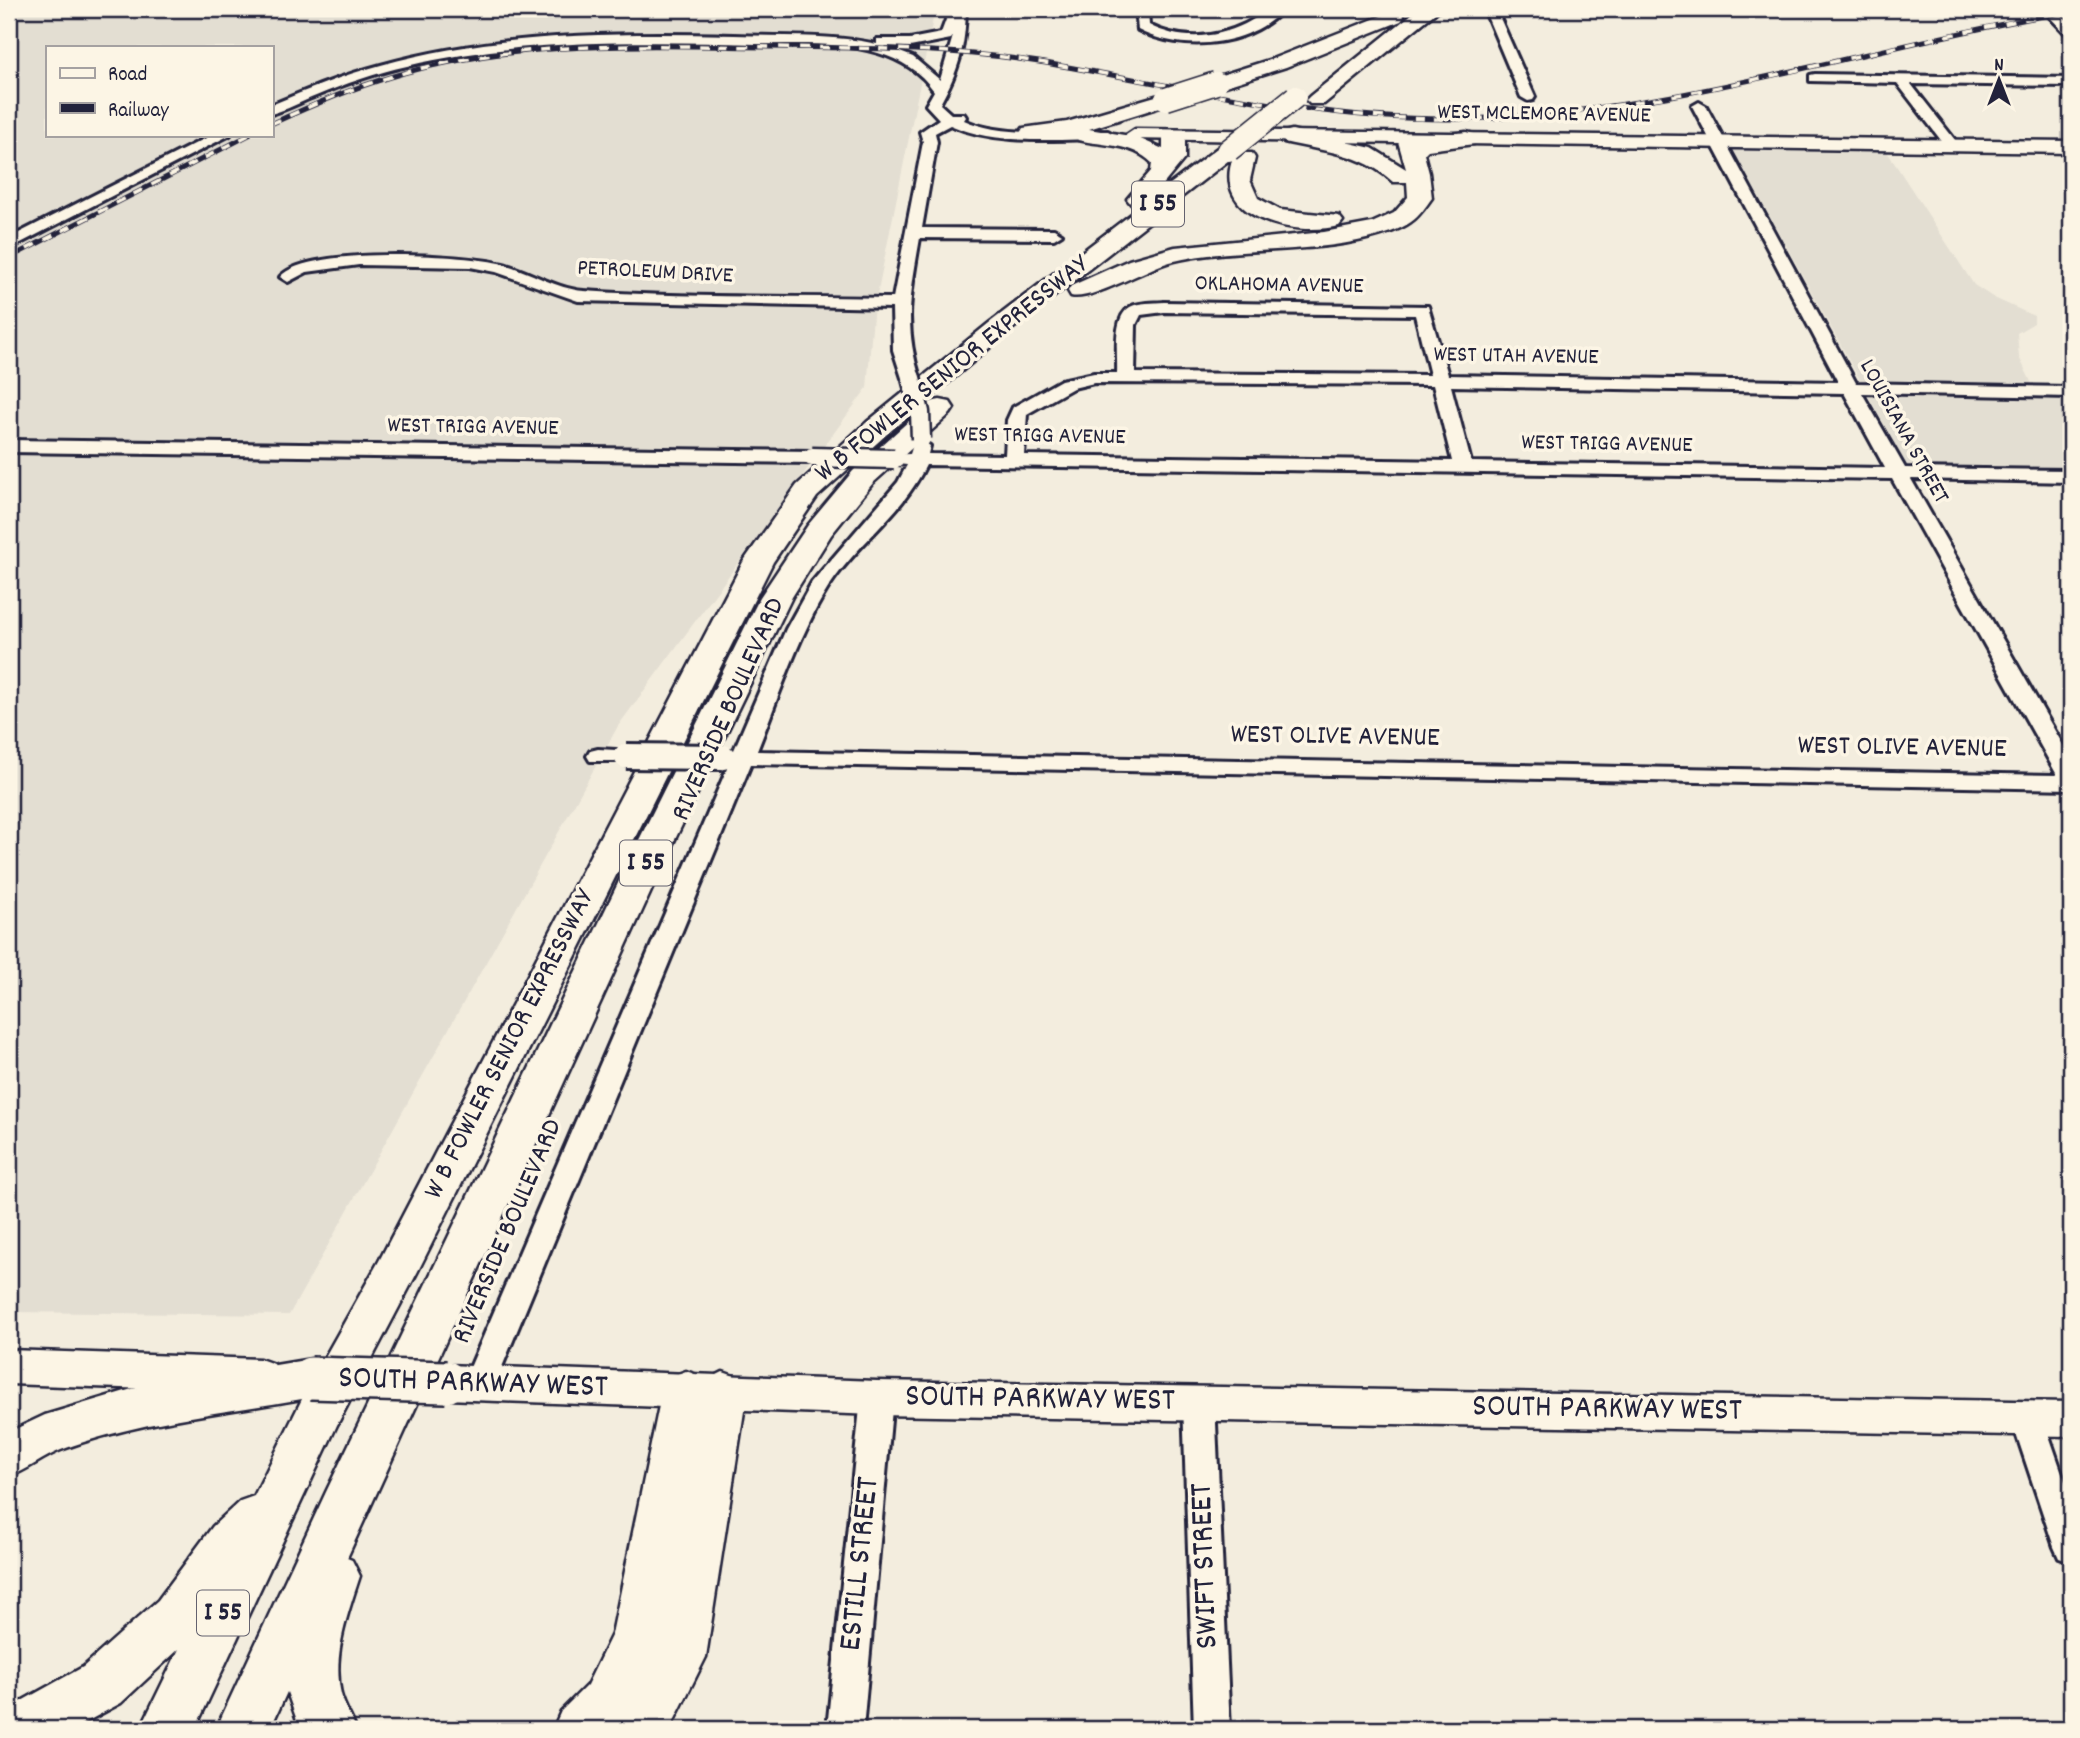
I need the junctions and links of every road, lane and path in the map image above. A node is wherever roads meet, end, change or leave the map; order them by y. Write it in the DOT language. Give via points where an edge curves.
graph roads {
  1 [pos="949,9"];
  2 [pos="958,9"];
  3 [pos="1142,9"];
  4 [pos="1278,9"];
  5 [pos="1430,9"];
  6 [pos="1490,9"];
  7 [pos="2048,9"];
  8 [pos="1398,13"];
  9 [pos="2071,32"];
  10 [pos="854,37"];
  11 [pos="725,39"];
  12 [pos="942,39"];
  13 [pos="821,42"];
  14 [pos="880,42"];
  15 [pos="1815,78"];
  16 [pos="1901,80"];
  17 [pos="2071,82"];
  18 [pos="937,89"];
  19 [pos="1528,97"];
  20 [pos="1157,102"];
  21 [pos="1699,106"];
  22 [pos="273,109"];
  23 [pos="958,121"];
  24 [pos="1017,133"];
  25 [pos="1086,135"];
  26 [pos="1135,135"];
  27 [pos="221,136"];
  28 [pos="1174,136"];
  29 [pos="1292,137"];
  30 [pos="1466,139"];
  31 [pos="1718,142"];
  32 [pos="1403,143"];
  33 [pos="1952,145"];
  34 [pos="929,146"];
  35 [pos="2071,147"];
  36 [pos="1243,152"];
  37 [pos="1162,173"];
  38 [pos="1401,177"];
  39 [pos="913,233"];
  40 [pos="1054,234"];
  41 [pos="9,244"];
  42 [pos="1084,275"];
  43 [pos="288,276"];
  44 [pos="900,303"];
  45 [pos="1126,377"];
  46 [pos="1439,380"];
  47 [pos="1852,388"];
  48 [pos="2071,392"];
  49 [pos="9,446"];
  50 [pos="920,449"];
  51 [pos="1014,462"];
  52 [pos="1463,467"];
  53 [pos="1897,474"];
  54 [pos="2071,476"];
  55 [pos="598,756"];
  56 [pos="733,757"];
  57 [pos="2071,780"];
  58 [pos="9,1367"];
  59 [pos="310,1378"];
  60 [pos="462,1383"];
  61 [pos="705,1392"];
  62 [pos="877,1398"];
  63 [pos="1199,1402"];
  64 [pos="2027,1418"];
  65 [pos="2071,1419"];
  66 [pos="9,1456"];
  67 [pos="351,1492"];
  68 [pos="279,1496"];
  69 [pos="2071,1547"];
  70 [pos="22,1729"];
  71 [pos="167,1729"];
  72 [pos="243,1729"];
  73 [pos="329,1729"];
  74 [pos="580,1729"];
  75 [pos="642,1729"];
  76 [pos="845,1729"];
  77 [pos="1212,1729"];
  1 -- 12 [label="street"];
  2 -- 12 [label="street"];
  2 -- 18 [label="street" via="959,39 951,73"];
  3 -- 4 [label="street" via="1143,27 1180,40 1244,30"];
  5 -- 36 [label="highway, W B FOWLER SENIOR EXPRESSWAY / I 55" via="1317,100"];
  6 -- 19 [label="street"];
  7 -- 9 [label="street"];
  8 -- 20 [label="highway, bridge" via="1279,63"];
  8 -- 36 [label="highway, W B FOWLER SENIOR EXPRESSWAY / I 55, bridge" via="1295,97"];
  10 -- 11 [label="street"];
  10 -- 12 [label="street" via="935,34"];
  10 -- 14 [label="street"];
  11 -- 13 [label="street"];
  11 -- 22 [label="street" via="565,39 469,50 377,70"];
  12 -- 14 [label="street"];
  13 -- 14 [label="street"];
  13 -- 18 [label="street" via="893,53 912,61"];
  14 -- 18 [label="street" via="915,55"];
  15 -- 16 [label="street"];
  16 -- 17 [label="street"];
  16 -- 33 [label="street"];
  18 -- 23 [label="street"];
  18 -- 34 [label="street" via="923,131 923,143"];
  20 -- 24 [label="highway" via="1069,128"];
  20 -- 26 [label="highway" via="1133,117"];
  21 -- 31 [label="street, LOUISIANA STREET"];
  23 -- 24 [label="street"];
  23 -- 34 [label="street"];
  24 -- 25 [label="street"];
  24 -- 34 [label="street" via="950,136"];
  25 -- 26 [label="street"];
  25 -- 37 [label="highway" via="1130,142 1156,152 1163,162"];
  26 -- 28 [label="main road"];
  27 -- 41 [label="street"];
  28 -- 29 [label="main road"];
  28 -- 37 [label="highway" via="1174,158"];
  29 -- 32 [label="main road"];
  29 -- 38 [label="highway" via="1374,155"];
  30 -- 31 [label="main road, WEST MCLEMORE AVENUE"];
  30 -- 32 [label="highway" via="1419,146"];
  31 -- 33 [label="main road, WEST MCLEMORE AVENUE"];
  31 -- 47 [label="street, LOUISIANA STREET"];
  32 -- 38 [label="highway"];
  32 -- 42 [label="highway" via="1418,173 1420,198 1404,217 1378,229 1175,254"];
  33 -- 35 [label="main road, WEST MCLEMORE AVENUE"];
  34 -- 39 [label="street"];
  36 -- 38 [label="highway" via="1238,178 1241,194 1252,206 1311,221 1346,222 1377,215 1400,198"];
  36 -- 42 [label="highway, W B FOWLER SENIOR EXPRESSWAY / I 55"];
  37 -- 42 [label="highway"];
  39 -- 40 [label="street"];
  39 -- 44 [label="street"];
  42 -- 67 [label="highway, W B FOWLER SENIOR EXPRESSWAY / I 55" via="863,477 819,531 776,597 644,866"];
  42 -- 68 [label="highway, W B FOWLER SENIOR EXPRESSWAY / I 55" via="988,336 807,491 758,562"];
  43 -- 44 [label="street, PETROLEUM DRIVE" via="303,268 359,260 470,262 578,296"];
  44 -- 50 [label="street, bridge" via="902,350 920,412"];
  45 -- 46 [label="street, WEST UTAH AVENUE"];
  45 -- 46 [label="street, OKLAHOMA AVENUE" via="1127,325 1135,311 1164,307 1422,310"];
  45 -- 51 [label="street, WEST UTAH AVENUE" via="1083,379 1019,411"];
  46 -- 47 [label="street, WEST UTAH AVENUE"];
  46 -- 52 [label="street"];
  47 -- 48 [label="street, WEST UTAH AVENUE"];
  47 -- 53 [label="street, LOUISIANA STREET"];
  49 -- 50 [label="street, WEST TRIGG AVENUE, bridge" via="894,459"];
  50 -- 51 [label="street, WEST TRIGG AVENUE"];
  50 -- 56 [label="street, RIVERSIDE BOULEVARD" via="890,509 826,576"];
  51 -- 52 [label="street, WEST TRIGG AVENUE"];
  52 -- 53 [label="street, WEST TRIGG AVENUE"];
  53 -- 54 [label="street, WEST TRIGG AVENUE"];
  53 -- 57 [label="street, LOUISIANA STREET"];
  55 -- 56 [label="street, WEST OLIVE AVENUE, bridge"];
  56 -- 57 [label="street, WEST OLIVE AVENUE"];
  56 -- 60 [label="street, RIVERSIDE BOULEVARD"];
  58 -- 59 [label="main road, SOUTH PARKWAY WEST"];
  59 -- 60 [label="main road, SOUTH PARKWAY WEST, bridge"];
  59 -- 66 [label="highway" via="132,1409 45,1435"];
  60 -- 61 [label="main road, SOUTH PARKWAY WEST"];
  61 -- 62 [label="main road, SOUTH PARKWAY WEST"];
  61 -- 74 [label="highway" via="638,1637 606,1703"];
  61 -- 75 [label="highway" via="680,1657"];
  62 -- 63 [label="main road, SOUTH PARKWAY WEST"];
  62 -- 76 [label="street, ESTILL STREET"];
  63 -- 64 [label="main road, SOUTH PARKWAY WEST"];
  63 -- 77 [label="street, SWIFT STREET"];
  64 -- 65 [label="main road, SOUTH PARKWAY WEST"];
  64 -- 69 [label="street"];
  67 -- 72 [label="highway, W B FOWLER SENIOR EXPRESSWAY / I 55"];
  67 -- 73 [label="highway" via="342,1551 316,1634 312,1690"];
  68 -- 70 [label="highway" via="231,1542 176,1617 112,1676"];
  68 -- 71 [label="highway, W B FOWLER SENIOR EXPRESSWAY / I 55"];
}
